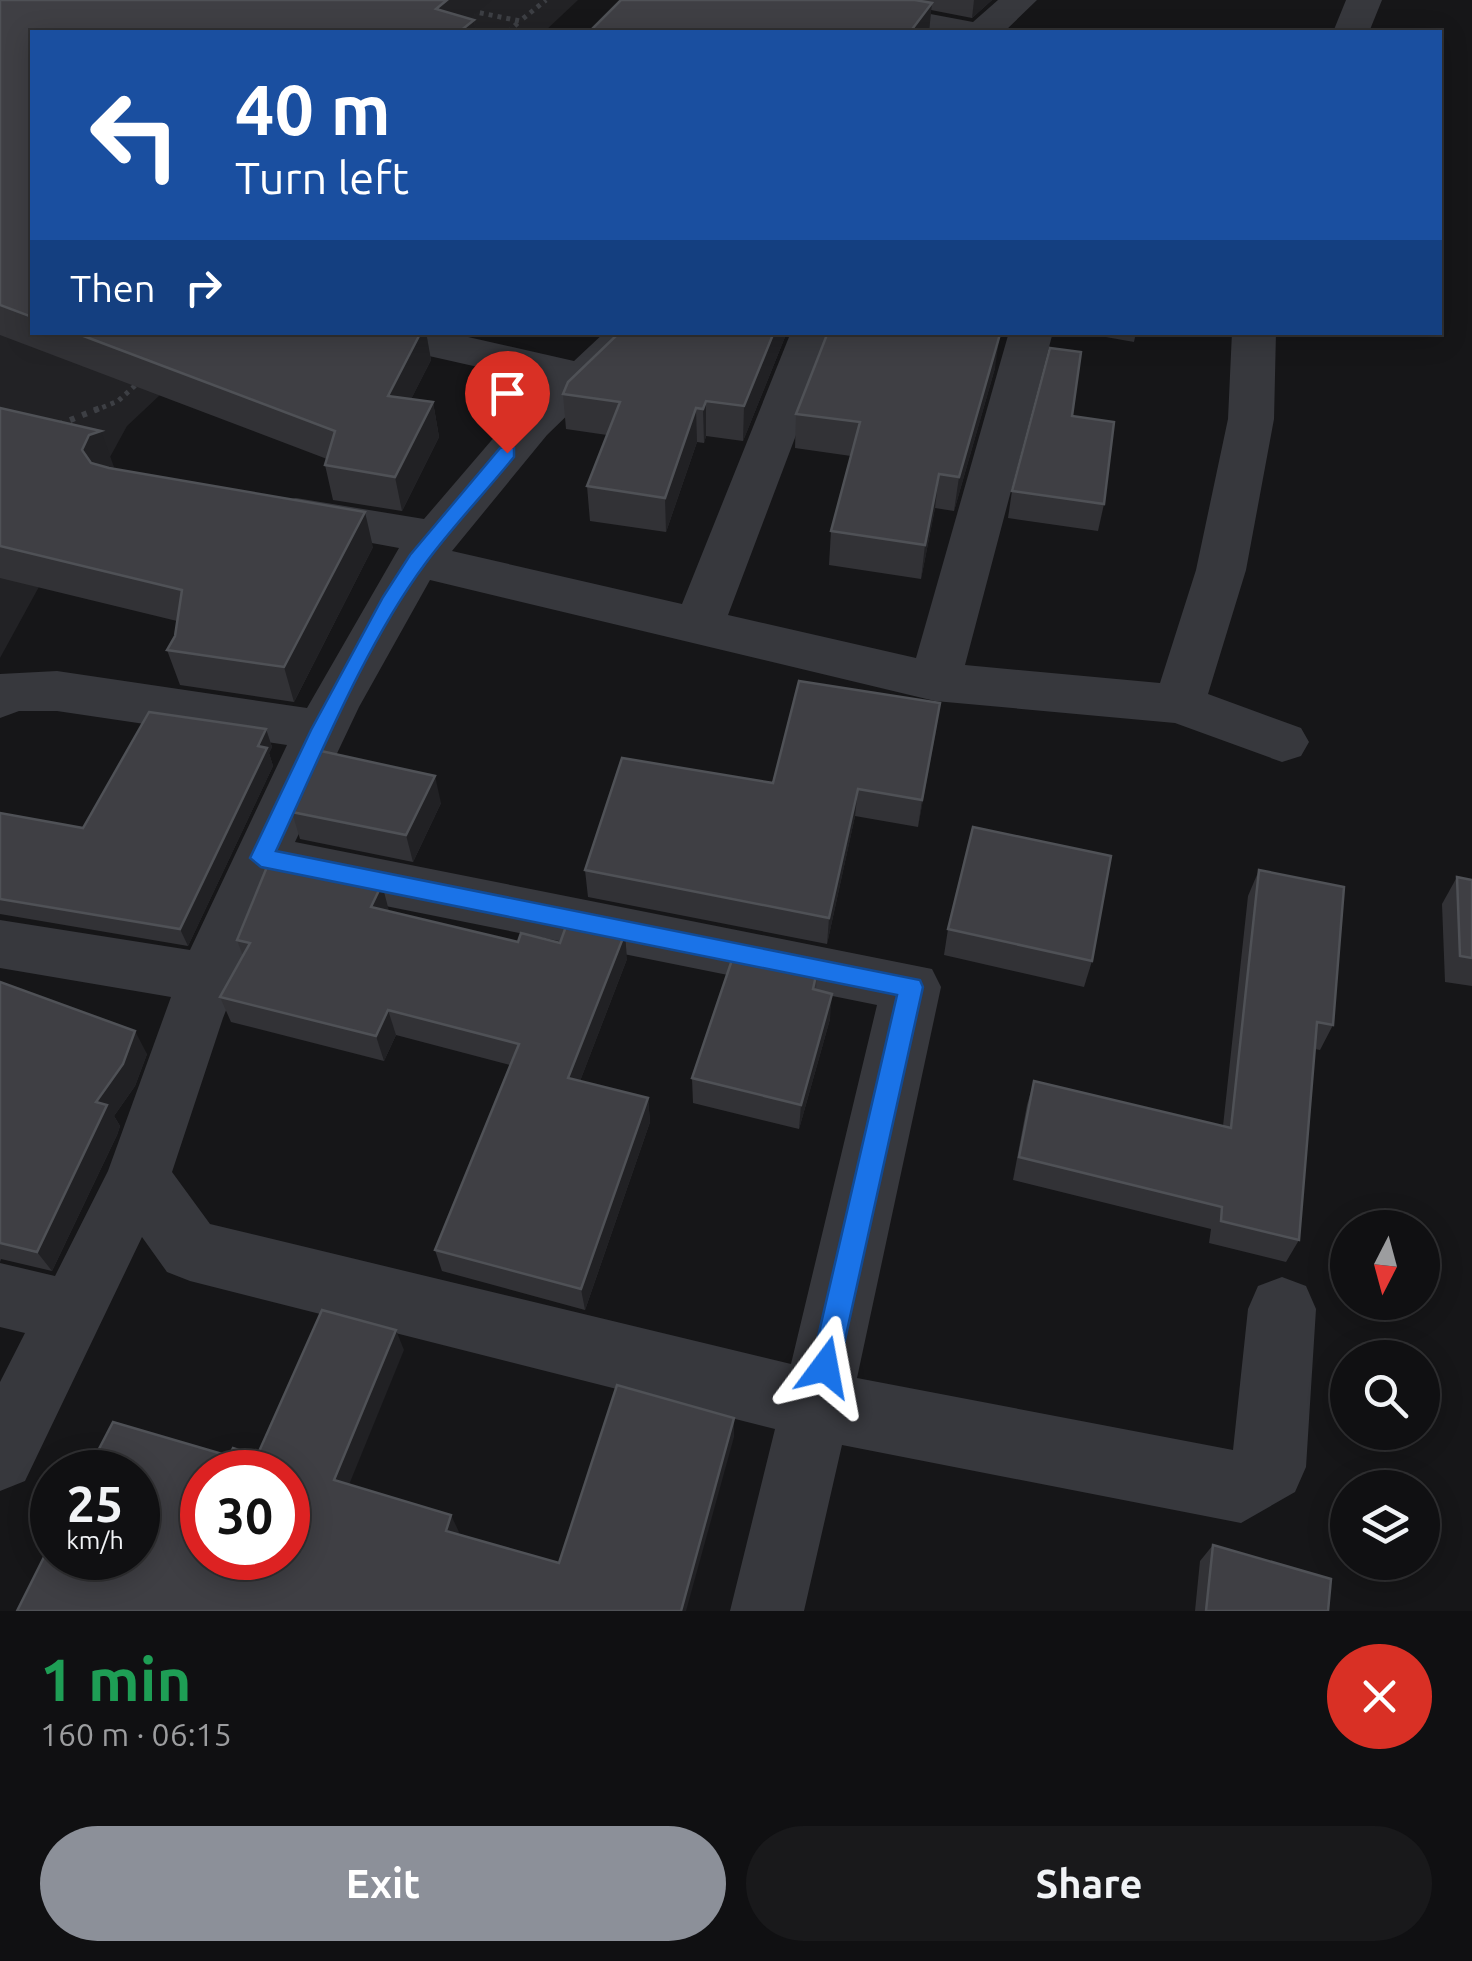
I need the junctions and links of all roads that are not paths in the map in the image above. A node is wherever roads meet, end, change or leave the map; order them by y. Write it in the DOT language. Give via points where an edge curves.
graph roads {
  1 [pos="800,0"];
  2 [pos="1020,0"];
  3 [pos="1364,0"];
  4 [pos="958,30"];
  5 [pos="985,30"];
  6 [pos="1352,30"];
  7 [pos="395,335"];
  8 [pos="628,335"];
  9 [pos="811,335"];
  10 [pos="1030,335"];
  11 [pos="1254,335"];
  12 [pos="579,376"];
  13 [pos="260,508"];
  14 [pos="427,549"];
  15 [pos="698,627"];
  16 [pos="935,682"];
  17 [pos="0,698"];
  18 [pos="1179,704"];
  19 [pos="322,730"];
  20 [pos="1282,742"];
  21 [pos="261,858"];
  22 [pos="0,944"];
  23 [pos="206,978"];
  24 [pos="138,1178"];
  25 [pos="0,1295"];
  26 [pos="1282,1310"];
  27 [pos="72,1312"];
  28 [pos="816,1405"];
  29 [pos="0,1456"];
  30 [pos="768,1611"];
  1 -- 4 [label="street"];
  2 -- 5 [label="street"];
  3 -- 6 [label="street"];
  7 -- 12 [label="street"];
  8 -- 12 [label="street"];
  9 -- 15 [label="street"];
  10 -- 16 [label="street"];
  11 -- 18 [label="street" via="1251,419 1220,570"];
  12 -- 14 [label="street"];
  13 -- 14 [label="street"];
  14 -- 15 [label="street"];
  14 -- 19 [label="street"];
  15 -- 16 [label="street"];
  16 -- 18 [label="street"];
  17 -- 19 [label="street" via="4,692 57,691"];
  18 -- 20 [label="street"];
  19 -- 21 [label="street"];
  21 -- 23 [label="street"];
  21 -- 28 [label="street" via="911,987"];
  22 -- 23 [label="street"];
  23 -- 24 [label="street"];
  24 -- 27 [label="street"];
  24 -- 28 [label="street" via="190,1250"];
  25 -- 27 [label="street"];
  26 -- 28 [label="street" via="1270,1467 1241,1488"];
  27 -- 29 [label="street"];
  28 -- 30 [label="street"];
}
